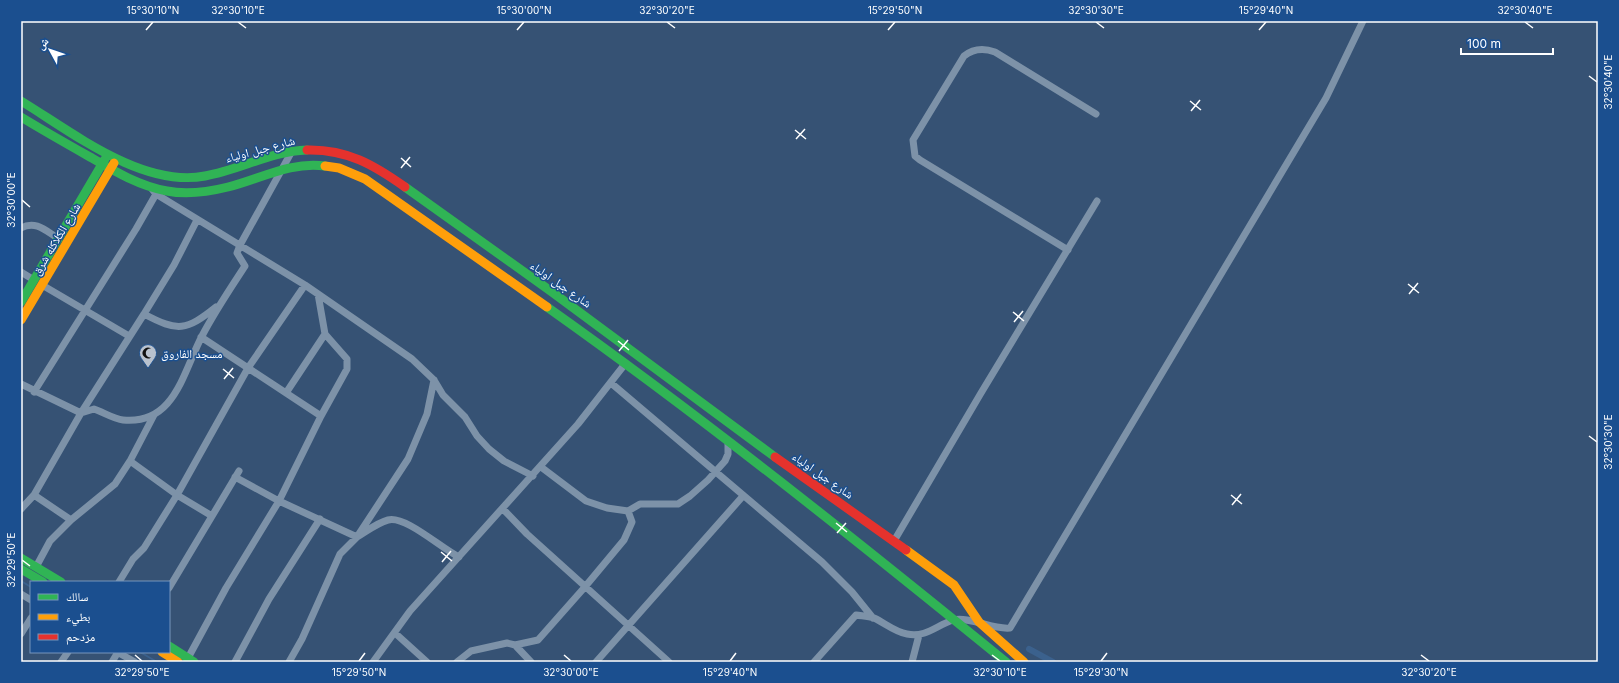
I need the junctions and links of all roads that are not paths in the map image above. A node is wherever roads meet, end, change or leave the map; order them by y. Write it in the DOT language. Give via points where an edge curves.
graph roads {
  1 [pos="1363,21"];
  2 [pos="21,101"];
  3 [pos="1096,114"];
  4 [pos="25,120"];
  5 [pos="21,128"];
  6 [pos="292,151"];
  7 [pos="113,156"];
  8 [pos="106,167"];
  9 [pos="281,169"];
  10 [pos="153,191"];
  11 [pos="1097,201"];
  12 [pos="197,220"];
  13 [pos="21,228"];
  14 [pos="59,239"];
  15 [pos="240,245"];
  16 [pos="1068,250"];
  17 [pos="21,272"];
  18 [pos="38,282"];
  19 [pos="305,285"];
  20 [pos="318,294"];
  21 [pos="21,302"];
  22 [pos="219,304"];
  23 [pos="84,311"];
  24 [pos="144,314"];
  25 [pos="21,320"];
  26 [pos="325,334"];
  27 [pos="129,336"];
  28 [pos="201,337"];
  29 [pos="625,364"];
  30 [pos="248,368"];
  31 [pos="434,380"];
  32 [pos="611,383"];
  33 [pos="21,384"];
  34 [pos="34,392"];
  35 [pos="286,393"];
  36 [pos="82,413"];
  37 [pos="154,415"];
  38 [pos="321,416"];
  39 [pos="728,442"];
  40 [pos="130,461"];
  41 [pos="541,466"];
  42 [pos="714,472"];
  43 [pos="533,476"];
  44 [pos="34,495"];
  45 [pos="176,495"];
  46 [pos="743,496"];
  47 [pos="279,501"];
  48 [pos="21,509"];
  49 [pos="502,509"];
  50 [pos="628,511"];
  51 [pos="212,516"];
  52 [pos="320,519"];
  53 [pos="71,520"];
  54 [pos="357,537"];
  55 [pos="894,541"];
  56 [pos="459,557"];
  57 [pos="21,558"];
  58 [pos="36,567"];
  59 [pos="21,569"];
  60 [pos="41,581"];
  61 [pos="60,581"];
  62 [pos="120,581"];
  63 [pos="170,586"];
  64 [pos="586,586"];
  65 [pos="21,594"];
  66 [pos="30,599"];
  67 [pos="873,618"];
  68 [pos="30,620"];
  69 [pos="954,620"];
  70 [pos="978,622"];
  71 [pos="629,624"];
  72 [pos="395,633"];
  73 [pos="21,634"];
  74 [pos="919,634"];
  75 [pos="515,645"];
  76 [pos="170,647"];
  77 [pos="67,653"];
  78 [pos="117,653"];
  79 [pos="120,653"];
  80 [pos="164,653"];
  81 [pos="191,660"];
  82 [pos="61,662"];
  83 [pos="112,662"];
  84 [pos="134,662"];
  85 [pos="178,662"];
  86 [pos="235,662"];
  87 [pos="289,662"];
  88 [pos="373,662"];
  89 [pos="427,662"];
  90 [pos="457,662"];
  91 [pos="531,662"];
  92 [pos="596,662"];
  93 [pos="669,662"];
  94 [pos="814,662"];
  95 [pos="912,662"];
  96 [pos="1006,662"];
  97 [pos="1024,662"];
  1 -- 70 [label="street" via="1326,98 1010,628"];
  2 -- 7 [label="main road, شارع جبل اولياء"];
  3 -- 16 [label="street" via="995,52 973,50 964,56 913,140 915,156 920,160"];
  4 -- 5 [label="street"];
  4 -- 8 [label="main road, شارع جبل اولياء"];
  6 -- 7 [label="main road, شارع جبل اولياء" via="227,171 194,178 163,176"];
  6 -- 9 [label="street"];
  6 -- 55 [label="main road, شارع جبل اولياء" via="344,154 376,167 571,305 750,439"];
  7 -- 8 [label="main road"];
  8 -- 10 [label="main road, شارع جبل اولياء"];
  8 -- 14 [label="main road, شارع الكلاكله شرق"];
  8 -- 18 [label="main road, شارع الكلاكله شرق"];
  9 -- 10 [label="main road, شارع جبل اولياء" via="211,192"];
  9 -- 15 [label="street"];
  9 -- 29 [label="main road, شارع جبل اولياء" via="298,165 326,166 348,171 365,179"];
  10 -- 12 [label="street"];
  10 -- 23 [label="street"];
  11 -- 16 [label="street"];
  12 -- 15 [label="street"];
  12 -- 24 [label="street" via="174,265"];
  13 -- 14 [label="street" via="36,225"];
  14 -- 18 [label="main road, شارع الكلاكله شرق"];
  15 -- 19 [label="street"];
  15 -- 22 [label="street" via="237,253 246,266"];
  16 -- 55 [label="street"];
  17 -- 18 [label="street"];
  18 -- 21 [label="main road, شارع الكلاكله شرق"];
  18 -- 23 [label="street"];
  18 -- 25 [label="main road, شارع الكلاكله شرق"];
  19 -- 20 [label="street"];
  19 -- 30 [label="street"];
  20 -- 26 [label="street"];
  20 -- 31 [label="street" via="412,360"];
  22 -- 24 [label="street" via="200,320 182,327 169,325"];
  22 -- 28 [label="street"];
  23 -- 27 [label="street"];
  23 -- 34 [label="street"];
  24 -- 27 [label="street"];
  26 -- 35 [label="street"];
  26 -- 38 [label="street" via="347,359 348,364"];
  27 -- 36 [label="street"];
  28 -- 30 [label="street"];
  28 -- 37 [label="street" via="175,394 167,405"];
  29 -- 32 [label="street"];
  29 -- 39 [label="main road, شارع جبل اولياء"];
  30 -- 35 [label="street"];
  30 -- 45 [label="street"];
  31 -- 43 [label="street" via="443,395 465,417 489,449 504,461"];
  31 -- 54 [label="street" via="427,414 408,459"];
  32 -- 41 [label="street"];
  32 -- 42 [label="street"];
  33 -- 34 [label="street"];
  34 -- 36 [label="street"];
  35 -- 38 [label="street"];
  36 -- 37 [label="street" via="94,409 121,420"];
  36 -- 44 [label="street"];
  37 -- 40 [label="street"];
  38 -- 47 [label="street"];
  39 -- 42 [label="street" via="725,461"];
  39 -- 69 [label="main road, شارع جبل اولياء" via="820,511"];
  40 -- 45 [label="street"];
  40 -- 53 [label="street" via="115,484"];
  41 -- 43 [label="street"];
  41 -- 50 [label="street" via="586,501"];
  42 -- 46 [label="street"];
  42 -- 50 [label="street" via="696,491 678,504 640,504"];
  43 -- 49 [label="street"];
  44 -- 48 [label="street"];
  44 -- 53 [label="street"];
  45 -- 51 [label="street"];
  45 -- 62 [label="street" via="144,548 133,559"];
  46 -- 67 [label="street" via="822,562"];
  46 -- 71 [label="street"];
  47 -- 51 [label="street" via="237,474"];
  47 -- 52 [label="street"];
  47 -- 81 [label="street" via="226,588"];
  49 -- 56 [label="street"];
  49 -- 64 [label="street"];
  50 -- 64 [label="street" via="632,522 624,540"];
  51 -- 63 [label="street"];
  52 -- 54 [label="street"];
  52 -- 86 [label="street" via="269,599"];
  53 -- 58 [label="street" via="50,541"];
  54 -- 56 [label="street" via="389,519 401,521 416,527 441,547"];
  54 -- 87 [label="street" via="337,561"];
  55 -- 70 [label="main road, شارع جبل اولياء" via="954,585"];
  56 -- 72 [label="street" via="410,611"];
  57 -- 58 [label="main road"];
  58 -- 61 [label="main road"];
  59 -- 60 [label="main road"];
  64 -- 71 [label="street"];
  64 -- 75 [label="street" via="538,640"];
  65 -- 66 [label="street"];
  67 -- 74 [label="street" via="907,634"];
  67 -- 94 [label="street" via="856,615"];
  68 -- 73 [label="street"];
  69 -- 70 [label="street"];
  69 -- 74 [label="street"];
  69 -- 96 [label="main road, شارع جبل اولياء"];
  70 -- 97 [label="main road, شارع جبل اولياء"];
  71 -- 92 [label="street"];
  71 -- 93 [label="street"];
  72 -- 88 [label="street"];
  72 -- 89 [label="street"];
  74 -- 95 [label="street"];
  75 -- 90 [label="street" via="507,643 471,651"];
  75 -- 91 [label="street"];
  76 -- 81 [label="main road"];
  77 -- 82 [label="street"];
  78 -- 83 [label="street"];
  79 -- 84 [label="street"];
  80 -- 85 [label="main road"];
}
